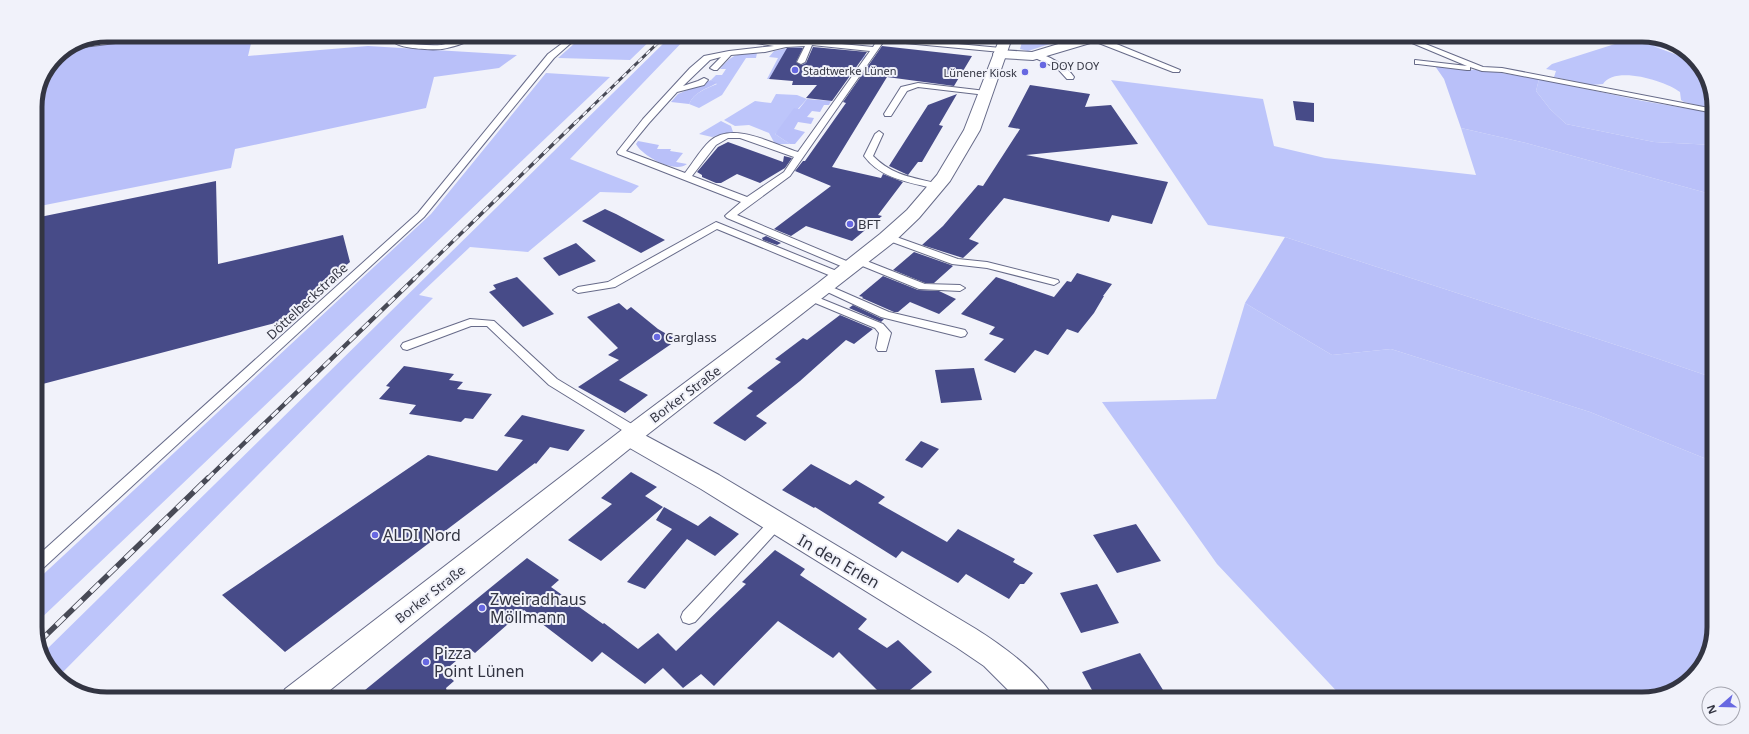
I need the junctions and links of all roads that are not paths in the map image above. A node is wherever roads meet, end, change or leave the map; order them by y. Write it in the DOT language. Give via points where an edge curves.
graph roads {
  1 [pos="398,42"];
  2 [pos="458,42"];
  3 [pos="568,42"];
  4 [pos="766,42"];
  5 [pos="788,42"];
  6 [pos="880,42"];
  7 [pos="923,42"];
  8 [pos="1004,42"];
  9 [pos="1078,42"];
  10 [pos="1112,42"];
  11 [pos="1414,42"];
  12 [pos="810,43"];
  13 [pos="786,45"];
  14 [pos="875,49"];
  15 [pos="1000,52"];
  16 [pos="729,53"];
  17 [pos="1036,55"];
  18 [pos="801,62"];
  19 [pos="1418,62"];
  20 [pos="714,68"];
  21 [pos="1482,69"];
  22 [pos="1176,70"];
  23 [pos="1070,77"];
  24 [pos="704,80"];
  25 [pos="675,90"];
  26 [pos="986,93"];
  27 [pos="1707,110"];
  28 [pos="888,114"];
  29 [pos="880,134"];
  30 [pos="800,156"];
  31 [pos="687,177"];
  32 [pos="936,186"];
  33 [pos="748,201"];
  34 [pos="888,237"];
  35 [pos="850,268"];
  36 [pos="1054,282"];
  37 [pos="960,288"];
  38 [pos="578,290"];
  39 [pos="819,293"];
  40 [pos="961,333"];
  41 [pos="407,346"];
  42 [pos="882,348"];
  43 [pos="632,435"];
  44 [pos="776,523"];
  45 [pos="42,561"];
  46 [pos="689,617"];
  47 [pos="305,692"];
  48 [pos="1031,692"];
  1 -- 2 [label="lane" via="402,45 440,47"];
  3 -- 45 [label="lane, Döttelbeckstraße" via="551,56 421,215"];
  4 -- 13 [label="lane"];
  5 -- 13 [label="lane"];
  6 -- 14 [label="lane"];
  7 -- 15 [label="lane"];
  8 -- 15 [label="main road, Borker Straße"];
  9 -- 17 [label="main road"];
  10 -- 22 [label="lane"];
  11 -- 21 [label="lane"];
  12 -- 13 [label="lane"];
  12 -- 14 [label="lane"];
  12 -- 18 [label="lane"];
  13 -- 16 [label="lane" via="765,50"];
  14 -- 30 [label="lane"];
  15 -- 17 [label="main road" via="1028,57"];
  15 -- 26 [label="main road, Borker Straße"];
  16 -- 20 [label="lane"];
  16 -- 25 [label="lane" via="707,58"];
  17 -- 23 [label="lane" via="1058,66"];
  19 -- 21 [label="lane"];
  21 -- 27 [label="lane" via="1502,70"];
  24 -- 25 [label="lane"];
  25 -- 31 [label="lane" via="621,152"];
  26 -- 28 [label="lane" via="918,85 904,89"];
  26 -- 32 [label="main road, Borker Straße" via="972,130"];
  29 -- 32 [label="lane" via="868,156 880,168 892,175"];
  30 -- 31 [label="lane" via="741,135 726,136 713,143"];
  30 -- 33 [label="lane" via="787,174"];
  31 -- 33 [label="lane"];
  32 -- 34 [label="main road, Borker Straße" via="913,214"];
  33 -- 35 [label="lane" via="730,216"];
  34 -- 35 [label="main road, Borker Straße"];
  34 -- 36 [label="lane" via="956,262 987,265"];
  35 -- 37 [label="lane" via="923,286"];
  35 -- 38 [label="lane" via="716,225 611,285"];
  35 -- 39 [label="main road, Borker Straße"];
  39 -- 40 [label="lane" via="886,315"];
  39 -- 42 [label="lane" via="879,326 885,333"];
  39 -- 43 [label="main road, Borker Straße"];
  41 -- 43 [label="lane" via="470,322 490,323 553,382"];
  43 -- 44 [label="main road, In den Erlen"];
  43 -- 47 [label="main road, Borker Straße"];
  44 -- 46 [label="lane"];
  44 -- 48 [label="main road, In den Erlen" via="995,657"];
}
